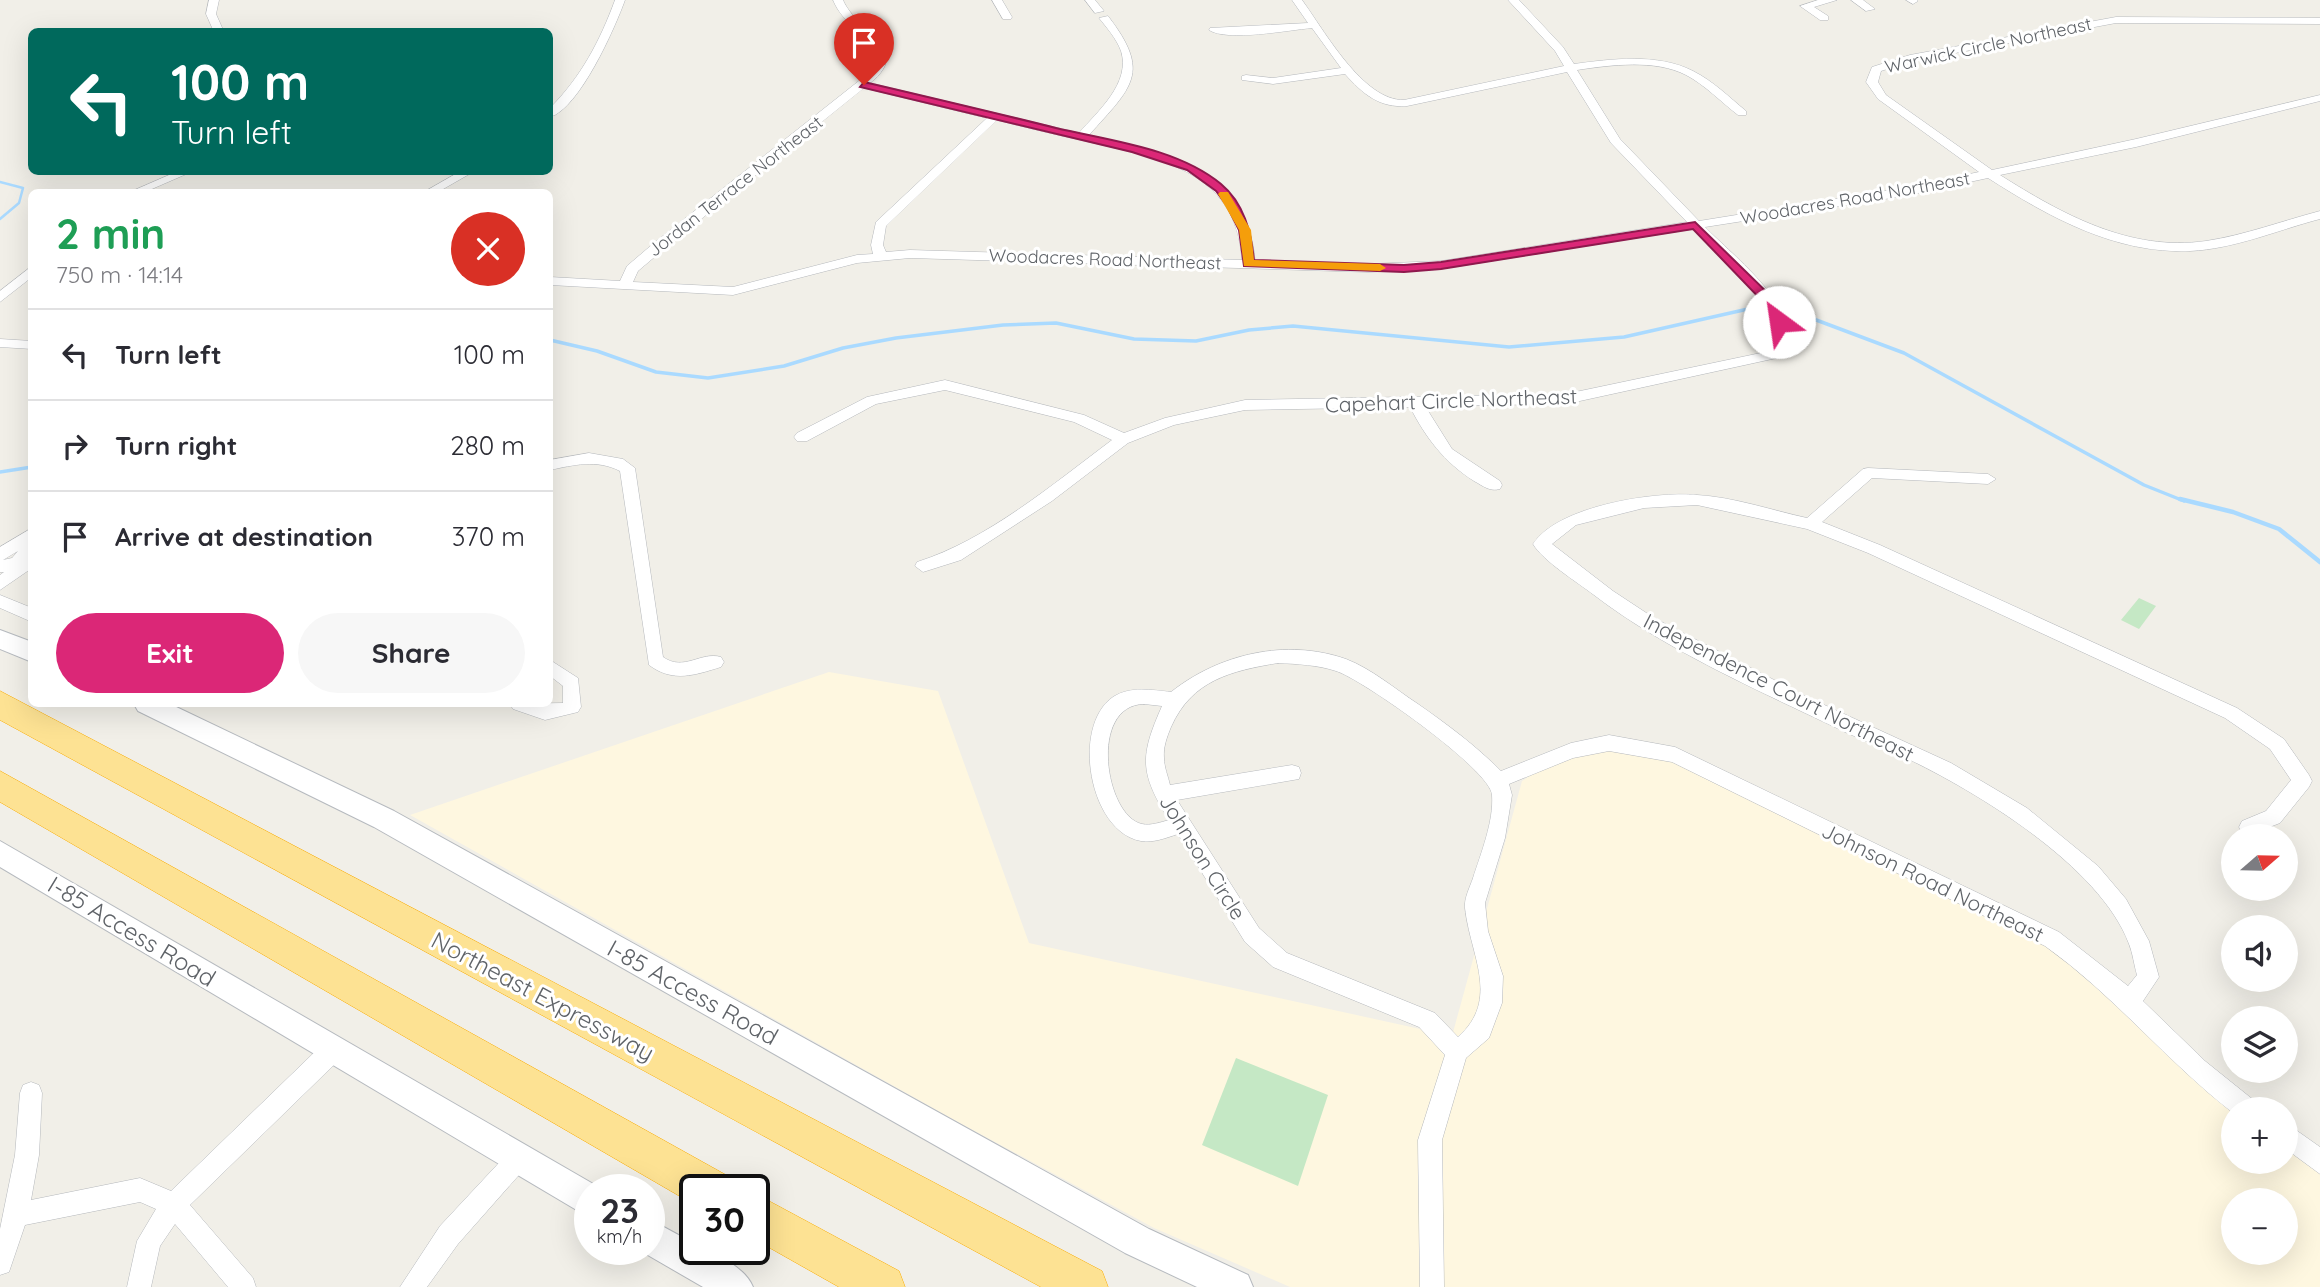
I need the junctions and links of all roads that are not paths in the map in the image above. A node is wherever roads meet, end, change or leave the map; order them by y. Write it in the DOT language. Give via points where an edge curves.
graph roads {
  1 [pos="214,0"];
  2 [pos="620,0"];
  3 [pos="838,0"];
  4 [pos="997,0"];
  5 [pos="1090,0"];
  6 [pos="1297,0"];
  7 [pos="1513,0"];
  8 [pos="1832,0"];
  9 [pos="1856,0"];
  10 [pos="1870,9"];
  11 [pos="1007,17"];
  12 [pos="1824,18"];
  13 [pos="2320,21"];
  14 [pos="1315,25"];
  15 [pos="217,28"];
  16 [pos="1214,30"];
  17 [pos="1570,68"];
  18 [pos="1350,70"];
  19 [pos="1246,79"];
  20 [pos="864,85"];
  21 [pos="553,97"];
  22 [pos="568,97"];
  23 [pos="2320,98"];
  24 [pos="553,111"];
  25 [pos="1742,113"];
  26 [pos="996,116"];
  27 [pos="1081,137"];
  28 [pos="1991,174"];
  29 [pos="178,175"];
  30 [pos="461,175"];
  31 [pos="143,189"];
  32 [pos="436,189"];
  33 [pos="2320,215"];
  34 [pos="1695,225"];
  35 [pos="880,255"];
  36 [pos="1249,264"];
  37 [pos="28,274"];
  38 [pos="553,281"];
  39 [pos="624,286"];
  40 [pos="0,298"];
  41 [pos="0,343"];
  42 [pos="28,345"];
  43 [pos="1416,404"];
  44 [pos="802,437"];
  45 [pos="1123,439"];
  46 [pos="553,464"];
  47 [pos="1988,479"];
  48 [pos="1494,485"];
  49 [pos="1810,524"];
  50 [pos="28,546"];
  51 [pos="0,555"];
  52 [pos="0,565"];
  53 [pos="923,566"];
  54 [pos="0,584"];
  55 [pos="0,601"];
  56 [pos="28,614"];
  57 [pos="0,639"];
  58 [pos="28,651"];
  59 [pos="715,662"];
  60 [pos="553,669"];
  61 [pos="1174,700"];
  62 [pos="0,704"];
  63 [pos="158,707"];
  64 [pos="526,707"];
  65 [pos="1292,773"];
  66 [pos="1498,780"];
  67 [pos="0,785"];
  68 [pos="1163,794"];
  69 [pos="2256,824"];
  70 [pos="1180,825"];
  71 [pos="0,853"];
  72 [pos="2129,1002"];
  73 [pos="332,1051"];
  74 [pos="1457,1052"];
  75 [pos="31,1093"];
  76 [pos="2230,1097"];
  77 [pos="2298,1145"];
  78 [pos="518,1159"];
  79 [pos="2320,1162"];
  80 [pos="683,1174"];
  81 [pos="574,1192"];
  82 [pos="174,1204"];
  83 [pos="17,1215"];
  84 [pos="770,1223"];
  85 [pos="665,1245"];
  86 [pos="0,1263"];
  87 [pos="139,1287"];
  88 [pos="244,1287"];
  89 [pos="412,1287"];
  90 [pos="736,1287"];
  91 [pos="883,1287"];
  92 [pos="1086,1287"];
  93 [pos="1236,1287"];
  94 [pos="1432,1287"];
  1 -- 15 [label="street" via="211,14"];
  2 -- 22 [label="street" via="608,38"];
  3 -- 20 [label="street, Jordan Terrace Northeast" via="852,27 884,53 885,62"];
  4 -- 11 [label="street"];
  5 -- 27 [label="street" via="1115,32 1128,60 1115,97"];
  6 -- 14 [label="street"];
  7 -- 17 [label="street, Capehart Circle Northeast" via="1549,36"];
  8 -- 12 [label="street" via="1805,6"];
  9 -- 10 [label="street"];
  13 -- 28 [label="street, Warwick Circle Northeast" via="2116,20 1922,56 1876,69 1872,82 1882,97"];
  14 -- 16 [label="street"];
  14 -- 18 [label="street"];
  17 -- 18 [label="street" via="1400,104 1381,100"];
  17 -- 25 [label="street" via="1620,61 1675,67"];
  17 -- 34 [label="street, Capehart Circle Northeast" via="1615,141"];
  18 -- 19 [label="street" via="1273,81"];
  20 -- 26 [label="street"];
  20 -- 39 [label="street, Jordan Terrace Northeast" via="659,246 632,270"];
  21 -- 22 [label="street"];
  22 -- 24 [label="street"];
  23 -- 28 [label="street, Woodacres Road Northeast"];
  26 -- 27 [label="street"];
  26 -- 35 [label="street" via="880,225"];
  27 -- 36 [label="street" via="1170,159 1206,177 1226,197 1245,230"];
  28 -- 33 [label="street, Warwick Circle Northeast" via="2066,218 2156,245 2209,244"];
  28 -- 34 [label="street, Woodacres Road Northeast"];
  29 -- 31 [label="street"];
  30 -- 32 [label="street"];
  34 -- 36 [label="street, Woodacres Road Northeast" via="1441,265"];
  34 -- 43 [label="street, Capehart Circle Northeast" via="1775,307 1784,337 1781,353 1577,398"];
  35 -- 36 [label="street, Woodacres Road Northeast"];
  35 -- 39 [label="street, Woodacres Road Northeast" via="733,291"];
  37 -- 40 [label="street"];
  38 -- 39 [label="street, Woodacres Road Northeast"];
  41 -- 42 [label="street"];
  43 -- 45 [label="street, Capehart Circle Northeast" via="1245,405 1170,421"];
  43 -- 48 [label="street" via="1453,463"];
  44 -- 45 [label="street" via="872,400 945,385 1079,418"];
  45 -- 53 [label="street, Capehart Circle Northeast" via="1046,497 955,556"];
  46 -- 59 [label="street" via="609,457 627,468 656,660 667,670 685,671"];
  47 -- 49 [label="street" via="1868,473"];
  49 -- 69 [label="street" via="2231,713 2277,744 2302,781 2273,817"];
  49 -- 72 [label="street, Independence Court Northeast" via="1696,500 1644,502 1571,521 1541,544 1645,622 1855,729 1912,752 2028,819 2083,864 2126,912 2147,963 2148,977"];
  50 -- 51 [label="street"];
  50 -- 52 [label="street" via="21,561"];
  50 -- 54 [label="street"];
  55 -- 56 [label="street"];
  57 -- 58 [label="main road"];
  60 -- 64 [label="street" via="572,683 572,707 541,714"];
  61 -- 66 [label="street, Johnson Circle" via="1200,679 1242,662 1290,656 1342,665 1465,747"];
  61 -- 68 [label="street, Johnson Circle" via="1156,740 1154,759"];
  61 -- 70 [label="street" via="1130,698 1116,704 1102,728 1098,759 1115,810 1132,830 1146,833"];
  62 -- 92 [label="highway, Northeast Expressway"];
  63 -- 93 [label="main road, I-85 Access Road" via="384,819 1137,1241"];
  65 -- 68 [label="street"];
  66 -- 72 [label="street, Johnson Road Northeast" via="1571,751 1609,743 1675,755 2052,939 2086,960"];
  66 -- 74 [label="street" via="1502,795 1495,838 1475,903 1492,976 1492,1003 1481,1031"];
  67 -- 80 [label="highway"];
  68 -- 70 [label="street, Johnson Circle"];
  70 -- 74 [label="street, Johnson Circle" via="1252,935 1280,960 1417,1014"];
  71 -- 73 [label="main road, I-85 Access Road"];
  72 -- 76 [label="street, Johnson Road Northeast"];
  73 -- 78 [label="main road, I-85 Access Road"];
  73 -- 82 [label="street"];
  74 -- 94 [label="street" via="1430,1140"];
  75 -- 83 [label="street"];
  77 -- 79 [label="street"];
  78 -- 81 [label="main road, I-85 Access Road"];
  78 -- 89 [label="street" via="449,1235"];
  82 -- 83 [label="street" via="140,1190"];
  82 -- 87 [label="street" via="149,1241"];
  82 -- 88 [label="street"];
  83 -- 86 [label="street"];
  84 -- 91 [label="highway"];
  85 -- 90 [label="main road"];
}
